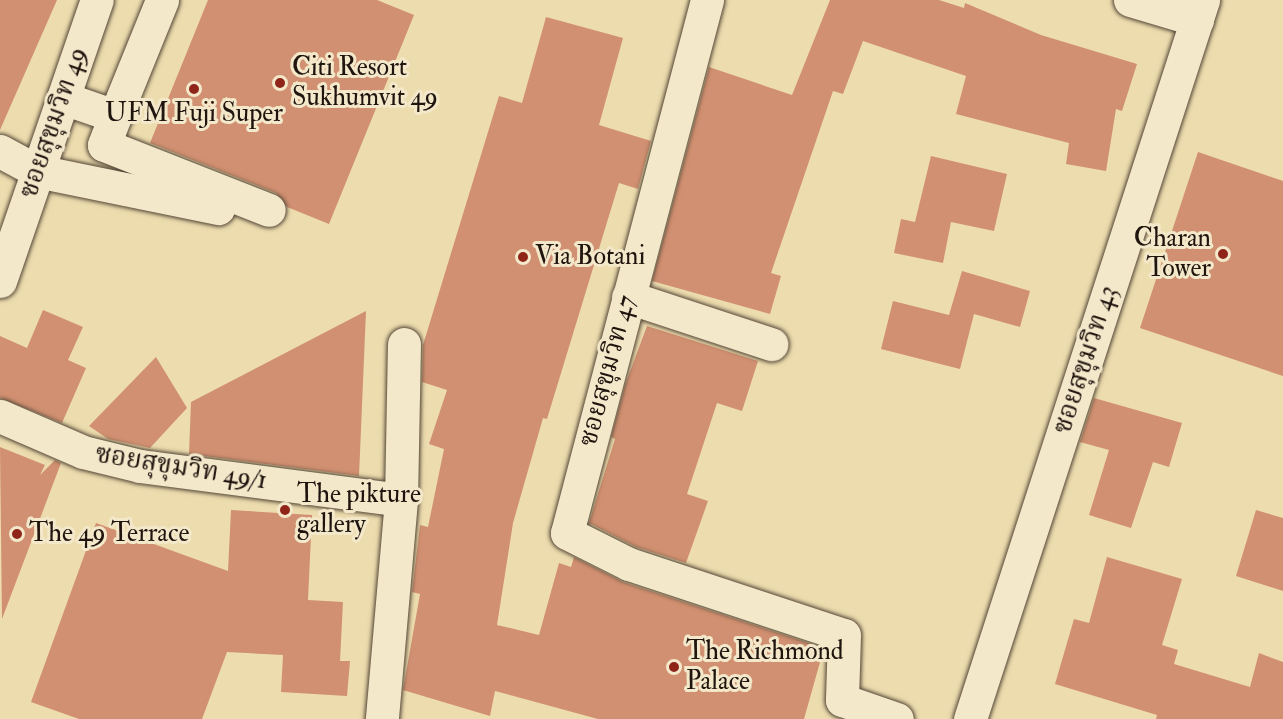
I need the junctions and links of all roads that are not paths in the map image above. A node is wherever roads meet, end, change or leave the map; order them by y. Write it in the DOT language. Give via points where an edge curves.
graph roads {
  1 [pos="97,0"];
  2 [pos="162,0"];
  3 [pos="707,0"];
  4 [pos="1130,0"];
  5 [pos="1200,10"];
  6 [pos="63,99"];
  7 [pos="100,133"];
  8 [pos="0,151"];
  9 [pos="38,171"];
  10 [pos="218,208"];
  11 [pos="269,210"];
  12 [pos="0,281"];
  13 [pos="628,297"];
  14 [pos="404,344"];
  15 [pos="771,344"];
  16 [pos="0,417"];
  17 [pos="401,500"];
  18 [pos="382,719"];
  19 [pos="897,719"];
  20 [pos="969,719"];
  1 -- 6 [label="street, ซอยสุขุมวิท 49"];
  2 -- 7 [label="street"];
  3 -- 13 [label="street, ซอยสุขุมวิท 47"];
  4 -- 5 [label="street"];
  5 -- 20 [label="street, ซอยสุขุมวิท 43"];
  6 -- 7 [label="street"];
  6 -- 9 [label="street, ซอยสุขุมวิท 49"];
  7 -- 11 [label="street"];
  8 -- 9 [label="street"];
  9 -- 10 [label="street"];
  9 -- 12 [label="street, ซอยสุขุมวิท 49"];
  13 -- 15 [label="street"];
  13 -- 19 [label="street, ซอยสุขุมวิท 47" via="567,533 629,564 844,635 842,700"];
  14 -- 17 [label="street"];
  16 -- 17 [label="street, ซอยสุขุมวิท 49/1" via="83,452 140,466"];
  17 -- 18 [label="street"];
}
